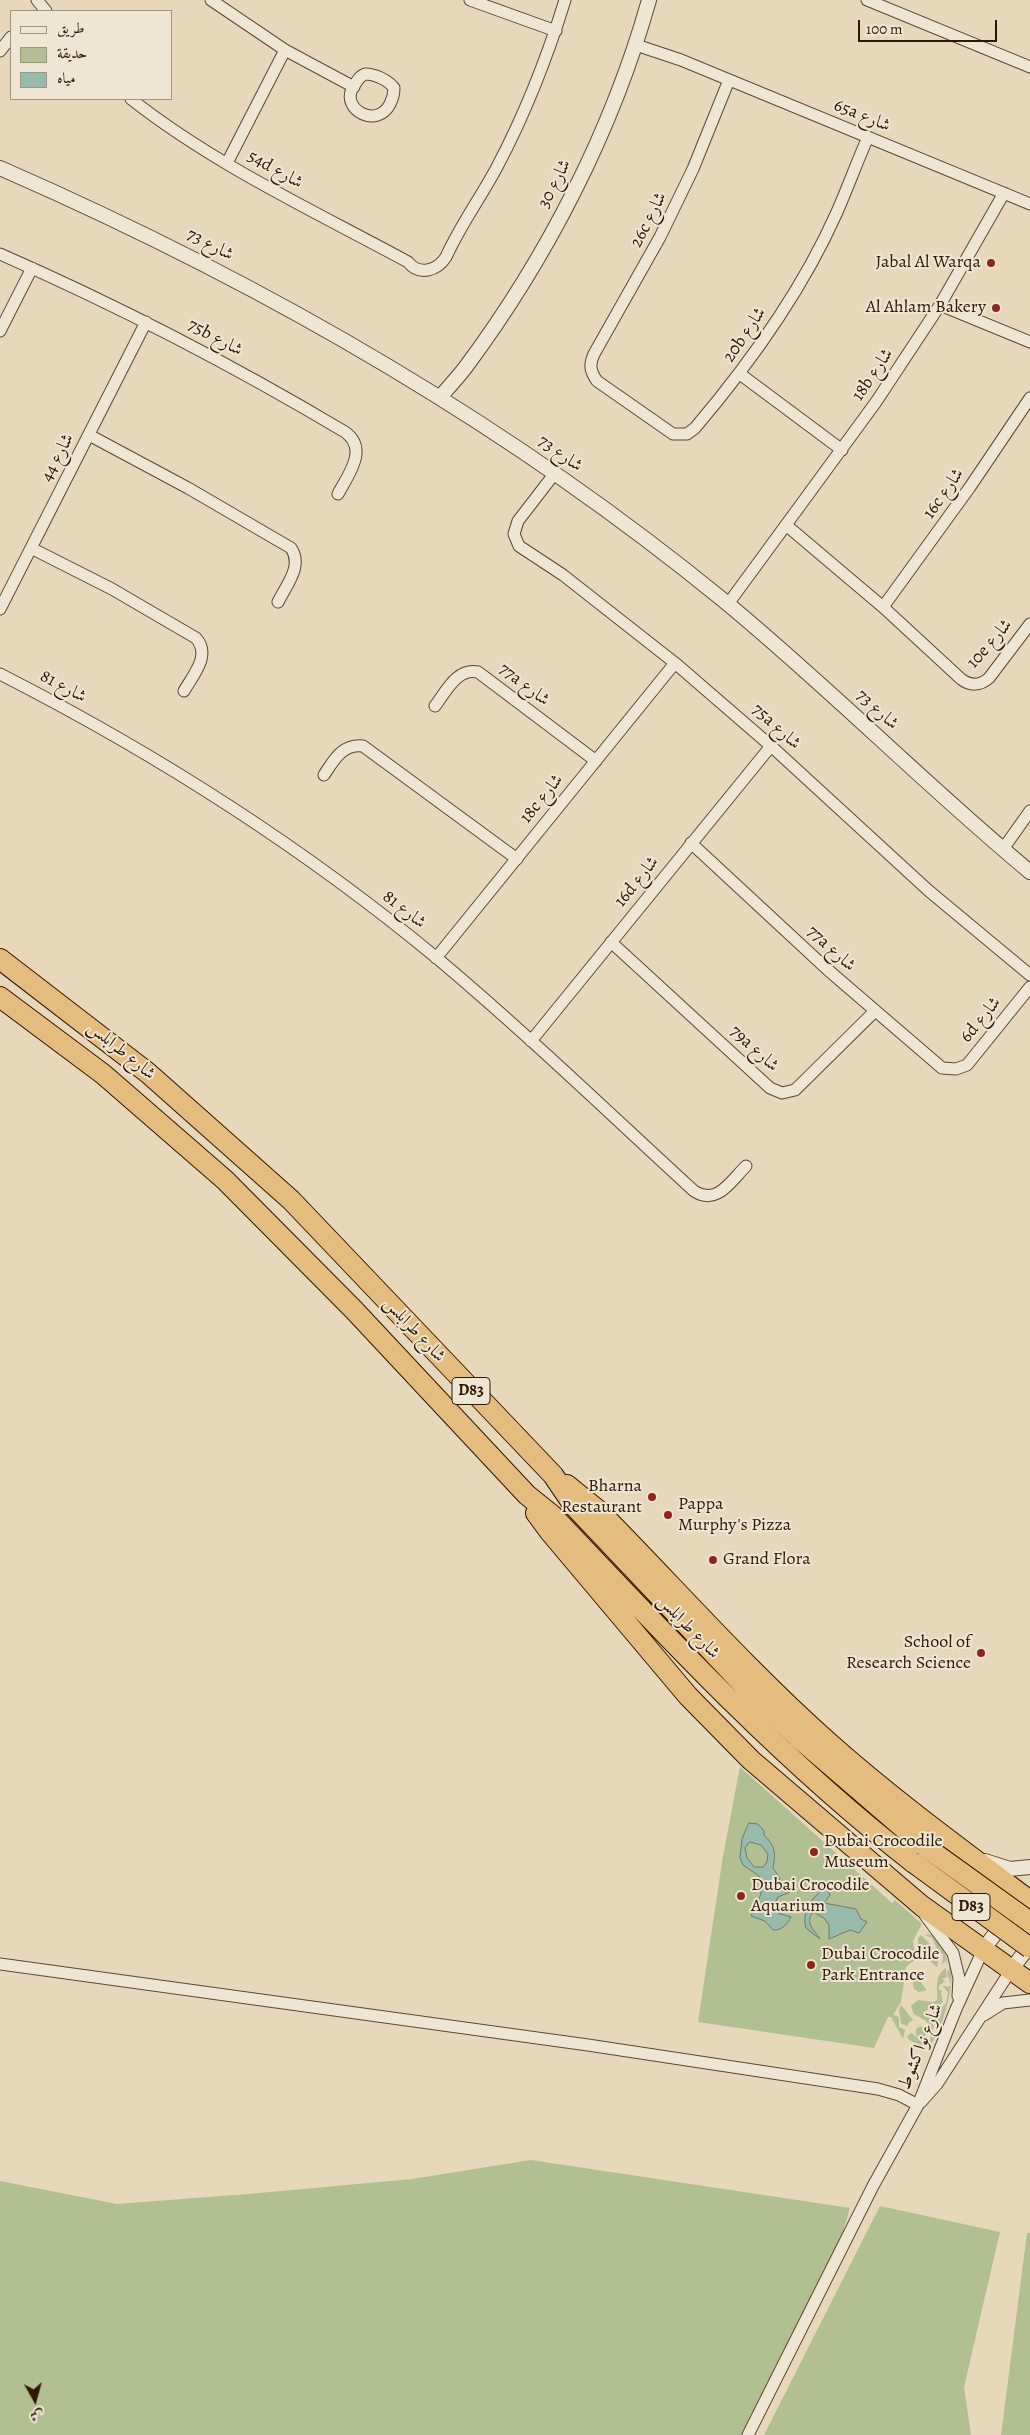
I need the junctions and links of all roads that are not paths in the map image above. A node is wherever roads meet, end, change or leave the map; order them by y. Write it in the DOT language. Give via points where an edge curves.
graph roads {
  1 [pos="211,0"];
  2 [pos="470,0"];
  3 [pos="565,0"];
  4 [pos="649,0"];
  5 [pos="867,0"];
  6 [pos="556,31"];
  7 [pos="10,38"];
  8 [pos="637,42"];
  9 [pos="285,50"];
  10 [pos="0,51"];
  11 [pos="1030,67"];
  12 [pos="729,80"];
  13 [pos="354,87"];
  14 [pos="132,100"];
  15 [pos="868,137"];
  16 [pos="226,163"];
  17 [pos="0,168"];
  18 [pos="1004,194"];
  19 [pos="1030,204"];
  20 [pos="0,254"];
  21 [pos="32,268"];
  22 [pos="940,305"];
  23 [pos="146,322"];
  24 [pos="0,332"];
  25 [pos="1030,342"];
  26 [pos="591,371"];
  27 [pos="740,374"];
  28 [pos="444,398"];
  29 [pos="1030,398"];
  30 [pos="89,435"];
  31 [pos="842,450"];
  32 [pos="553,471"];
  33 [pos="338,494"];
  34 [pos="786,525"];
  35 [pos="31,548"];
  36 [pos="278,602"];
  37 [pos="726,602"];
  38 [pos="883,607"];
  39 [pos="0,609"];
  40 [pos="1030,624"];
  41 [pos="675,663"];
  42 [pos="0,674"];
  43 [pos="184,690"];
  44 [pos="435,706"];
  45 [pos="771,746"];
  46 [pos="596,761"];
  47 [pos="324,775"];
  48 [pos="691,843"];
  49 [pos="517,859"];
  50 [pos="1030,872"];
  51 [pos="611,942"];
  52 [pos="436,958"];
  53 [pos="0,959"];
  54 [pos="1030,975"];
  55 [pos="1030,987"];
  56 [pos="0,997"];
  57 [pos="875,1010"];
  58 [pos="531,1041"];
  59 [pos="956,1070"];
  60 [pos="746,1166"];
  61 [pos="553,1475"];
  62 [pos="527,1495"];
  63 [pos="959,1847"];
  64 [pos="1030,1867"];
  65 [pos="1028,1896"];
  66 [pos="922,1906"];
  67 [pos="1030,1920"];
  68 [pos="1030,1946"];
  69 [pos="983,1950"];
  70 [pos="0,1964"];
  71 [pos="1011,1970"];
  72 [pos="1030,1983"];
  73 [pos="1030,2000"];
  74 [pos="956,2009"];
  75 [pos="975,2022"];
  76 [pos="918,2105"];
  77 [pos="748,2435"];
  1 -- 9 [label="street"];
  2 -- 6 [label="street"];
  3 -- 6 [label="street"];
  4 -- 8 [label="street, شارع 30"];
  5 -- 11 [label="street"];
  6 -- 16 [label="street, 54d شارع" via="519,123 496,168 449,249 432,264 408,262"];
  7 -- 10 [label="street"];
  8 -- 12 [label="street, 65a شارع"];
  8 -- 28 [label="street, شارع 30" via="597,143 569,199 522,284"];
  9 -- 13 [label="street"];
  9 -- 16 [label="street"];
  12 -- 15 [label="street, 65a شارع"];
  12 -- 26 [label="street, 26c شارع" via="677,203 643,271 594,354"];
  14 -- 16 [label="street, 54d شارع"];
  15 -- 18 [label="street, 65a شارع"];
  15 -- 27 [label="street, 20b شارع" via="816,254 788,303"];
  17 -- 28 [label="street, شارع 73" via="220,271 337,334"];
  18 -- 19 [label="street, 65a شارع"];
  18 -- 22 [label="street, 18b شارع"];
  20 -- 21 [label="street, 75b شارع"];
  21 -- 23 [label="street, 75b شارع"];
  21 -- 24 [label="street"];
  22 -- 25 [label="street"];
  22 -- 31 [label="street, 18b شارع"];
  23 -- 30 [label="street, شارع 44"];
  23 -- 33 [label="street, 75b شارع" via="351,436 357,456"];
  26 -- 27 [label="street, 20b شارع" via="597,381 678,435 687,434 695,428"];
  27 -- 31 [label="street"];
  28 -- 32 [label="street, شارع 73"];
  29 -- 38 [label="street, 16c شارع"];
  30 -- 35 [label="street, شارع 44"];
  30 -- 36 [label="street" via="291,548 297,561 296,568"];
  31 -- 34 [label="street, 18b شارع"];
  32 -- 37 [label="street, شارع 73"];
  32 -- 41 [label="street, 75a شارع" via="515,527 519,546"];
  34 -- 37 [label="street, 18b شارع"];
  34 -- 38 [label="street"];
  35 -- 39 [label="street, شارع 44"];
  35 -- 43 [label="street" via="112,589 196,638 202,648 202,660"];
  37 -- 50 [label="street, شارع 73"];
  38 -- 40 [label="street, 10e شارع" via="961,679 975,685 989,678"];
  41 -- 45 [label="street, 75a شارع"];
  41 -- 46 [label="street, 18c شارع"];
  42 -- 52 [label="street, شارع 81" via="95,725 213,796 327,873"];
  44 -- 46 [label="street, 77a شارع" via="460,675 478,672"];
  45 -- 48 [label="street, 16d شارع"];
  45 -- 54 [label="street, 75a شارع" via="929,891"];
  46 -- 49 [label="street, 18c شارع"];
  47 -- 49 [label="street" via="343,750 356,745 370,749"];
  48 -- 51 [label="street, 16d شارع"];
  48 -- 57 [label="street, 77a شارع"];
  49 -- 52 [label="street, 18c شارع"];
  51 -- 57 [label="street, 79a شارع" via="770,1088 782,1093 795,1090"];
  51 -- 58 [label="street, 16d شارع"];
  52 -- 58 [label="street, شارع 81"];
  53 -- 61 [label="highway, شارع طرابلس / D83" via="148,1073 291,1200"];
  55 -- 59 [label="street, 6d شارع" via="971,1060"];
  56 -- 62 [label="highway, شارع طرابلس / D83" via="103,1074 225,1180 354,1310"];
  57 -- 59 [label="street, 77a شارع" via="936,1064"];
  58 -- 60 [label="street, شارع 81" via="699,1194 718,1194"];
  61 -- 63 [label="highway" via="599,1511 814,1729"];
  61 -- 67 [label="highway, شارع طرابلس / D83, bridge" via="574,1506 750,1692 800,1740 923,1844"];
  62 -- 66 [label="highway" via="550,1532 708,1718 750,1760"];
  62 -- 68 [label="highway, شارع طرابلس / D83, bridge" via="552,1515 754,1726 863,1823"];
  63 -- 64 [label="street" via="1002,1868"];
  63 -- 65 [label="highway"];
  65 -- 69 [label="street, شارع نواكشوط"];
  66 -- 69 [label="highway"];
  66 -- 74 [label="street" via="928,1920 953,1952 959,1978"];
  67 -- 71 [label="highway" via="1011,1944 1008,1957"];
  68 -- 71 [label="street, شارع نواكشوط"];
  69 -- 71 [label="highway"];
  69 -- 74 [label="street, شارع نواكشوط"];
  70 -- 76 [label="street" via="853,2085 889,2091"];
  71 -- 72 [label="highway"];
  71 -- 75 [label="street, شارع نواكشوط"];
  73 -- 75 [label="street" via="996,2006"];
  74 -- 76 [label="street, شارع نواكشوط"];
  75 -- 76 [label="street, شارع نواكشوط" via="934,2089"];
  76 -- 77 [label="street" via="873,2186"];
}
